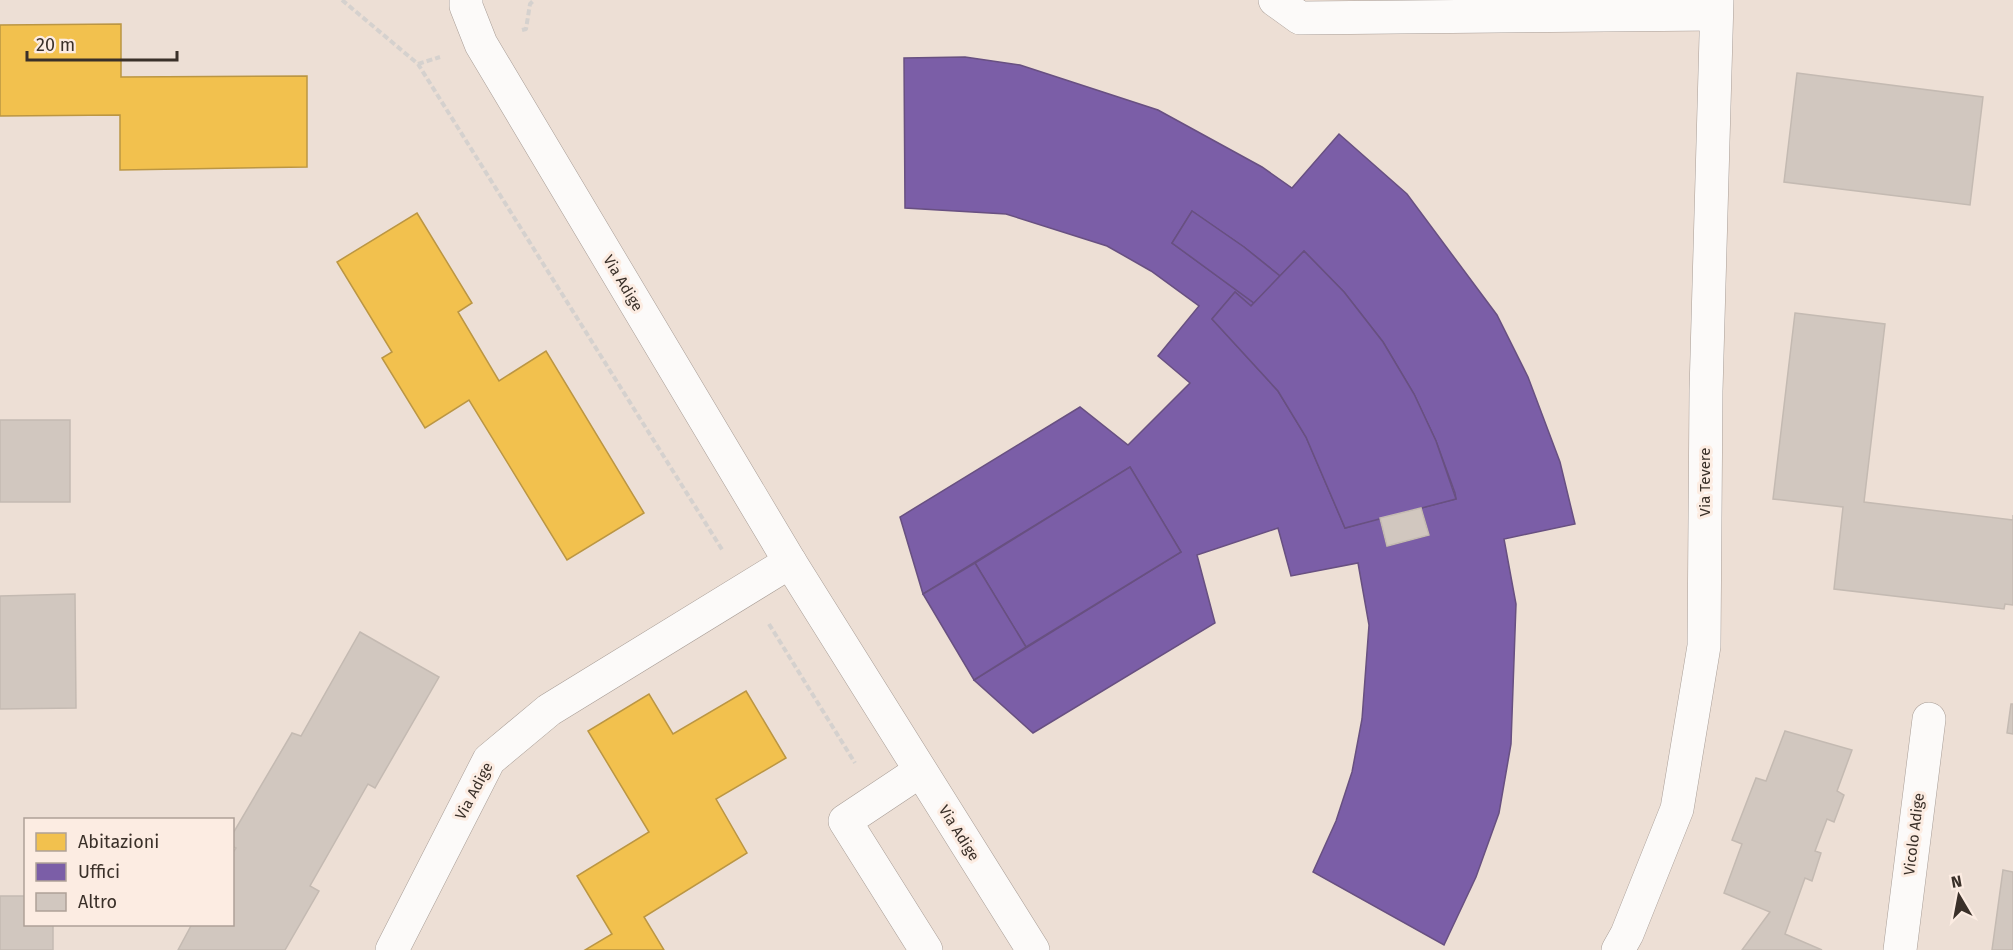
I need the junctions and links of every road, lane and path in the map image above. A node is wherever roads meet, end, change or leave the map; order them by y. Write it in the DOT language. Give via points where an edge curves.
graph roads {
  1 [pos="342,0"];
  2 [pos="466,0"];
  3 [pos="534,0"];
  4 [pos="1275,0"];
  5 [pos="1717,7"];
  6 [pos="526,29"];
  7 [pos="450,53"];
  8 [pos="418,64"];
  9 [pos="790,562"];
  10 [pos="747,589"];
  11 [pos="1929,718"];
  12 [pos="920,771"];
  13 [pos="878,799"];
  14 [pos="392,950"];
  15 [pos="926,950"];
  16 [pos="1033,950"];
  17 [pos="1618,950"];
  18 [pos="1900,950"];
  1 -- 8 [label="path"];
  2 -- 9 [label="street, Via Adige" via="481,44"];
  3 -- 6 [label="path"];
  4 -- 5 [label="street" via="1300,18"];
  5 -- 17 [label="street, Via Tevere" via="1706,391 1704,645 1677,809"];
  7 -- 8 [label="path"];
  8 -- 10 [label="path"];
  9 -- 10 [label="street, Via Adige"];
  9 -- 12 [label="street, Via Adige"];
  10 -- 13 [label="path"];
  10 -- 14 [label="street, Via Adige" via="549,710 489,760"];
  11 -- 18 [label="street, Vicolo Adige"];
  12 -- 13 [label="street"];
  12 -- 16 [label="street, Via Adige"];
  13 -- 15 [label="street" via="846,821"];
}
